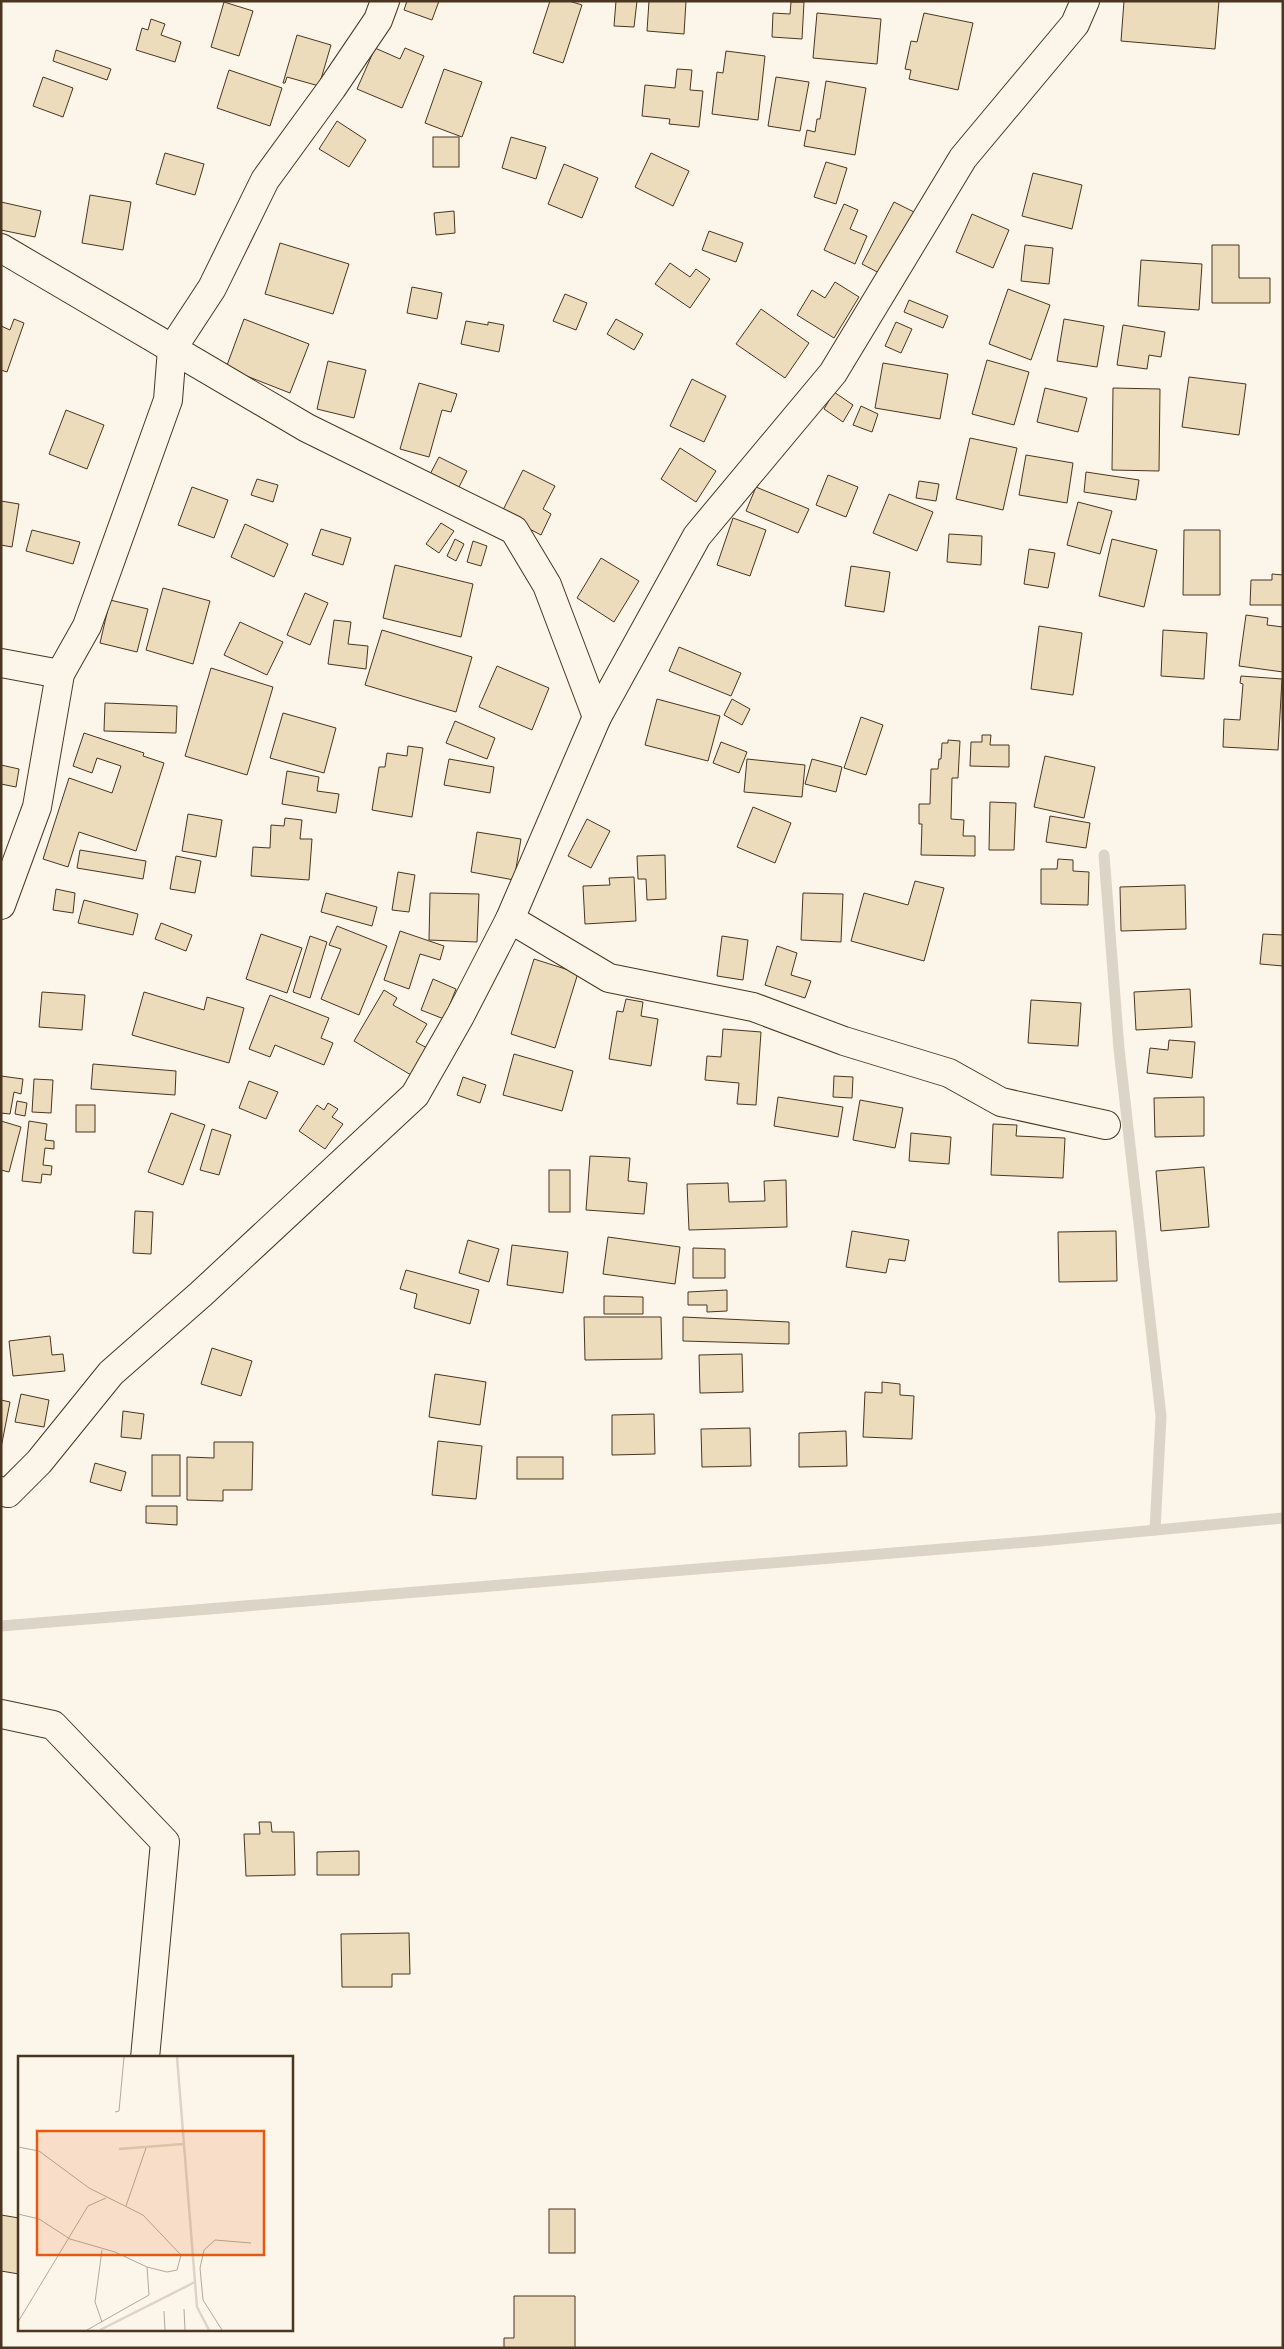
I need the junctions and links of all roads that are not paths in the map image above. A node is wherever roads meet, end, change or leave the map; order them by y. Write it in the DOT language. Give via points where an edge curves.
graph roads {
  1 [pos="386,1"];
  2 [pos="1085,1"];
  3 [pos="1,248"];
  4 [pos="172,349"];
  5 [pos="1,663"];
  6 [pos="60,674"];
  7 [pos="597,717"];
  8 [pos="1,905"];
  9 [pos="510,919"];
  10 [pos="1106,1126"];
  11 [pos="1,1491"];
  12 [pos="1,1714"];
  13 [pos="145,2056"];
  1 -- 4 [label="street" via="363,43 265,180 212,288"];
  2 -- 7 [label="street" via="1075,24 963,158 832,373 697,536"];
  3 -- 4 [label="street"];
  4 -- 6 [label="street" via="168,400 87,626"];
  4 -- 7 [label="street" via="307,428 514,530 547,585"];
  5 -- 6 [label="street"];
  6 -- 8 [label="street" via="38,807"];
  7 -- 9 [label="street"];
  9 -- 10 [label="street" via="609,978 753,1006 844,1042 949,1073 1001,1102"];
  9 -- 11 [label="street" via="415,1096 111,1373 39,1462 8,1493"];
  12 -- 13 [label="street" via="53,1725 164,1842"];
}
